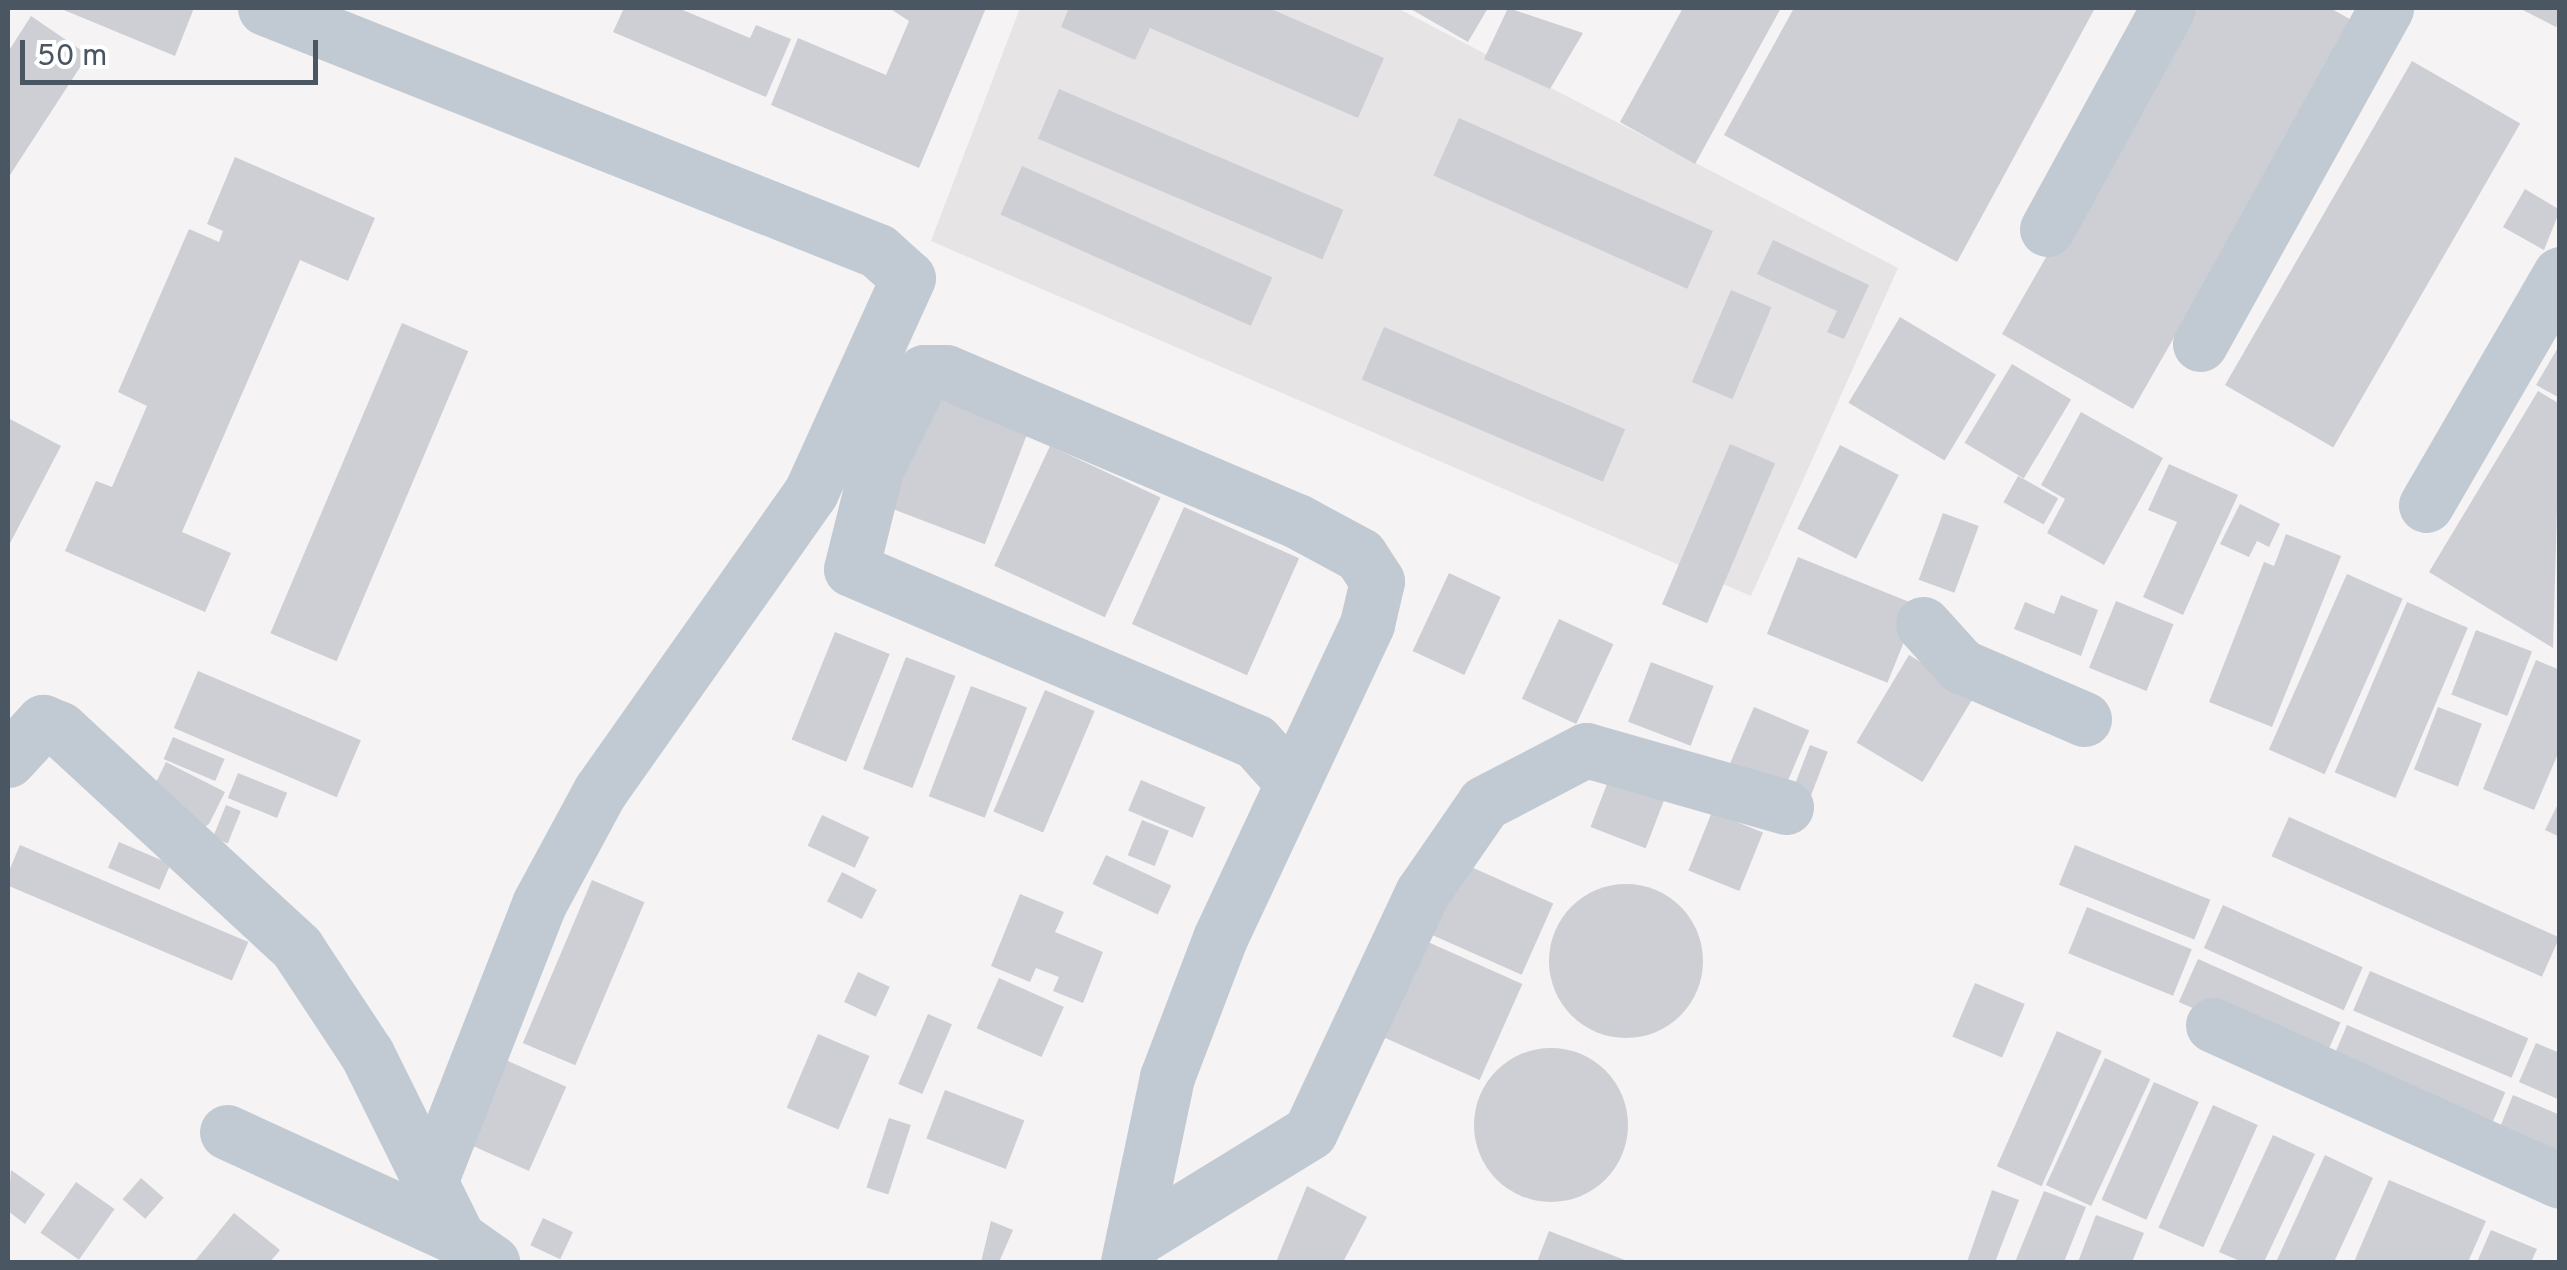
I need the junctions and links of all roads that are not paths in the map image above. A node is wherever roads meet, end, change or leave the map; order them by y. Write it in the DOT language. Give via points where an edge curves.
graph roads {
  1 [pos="264,8"];
  2 [pos="2168,8"];
  3 [pos="2386,8"];
  4 [pos="2047,230"];
  5 [pos="2560,274"];
  6 [pos="2200,344"];
  7 [pos="2426,505"];
  8 [pos="1922,624"];
  9 [pos="2084,719"];
  10 [pos="8,760"];
  11 [pos="1292,781"];
  12 [pos="1786,807"];
  13 [pos="2214,1025"];
  14 [pos="227,1132"];
  15 [pos="2560,1181"];
  16 [pos="429,1184"];
  17 [pos="1134,1249"];
  18 [pos="475,1250"];
  1 -- 16 [label="lane" via="860,243 899,262 908,278 810,492 600,791 539,904"];
  2 -- 4 [label="lane"];
  3 -- 6 [label="lane"];
  5 -- 7 [label="lane"];
  8 -- 9 [label="lane" via="1974,674"];
  10 -- 16 [label="lane" via="43,722 60,729 298,948 367,1054"];
  11 -- 11 [label="lane" via="1256,742 851,569 876,469 924,372 946,372 1297,521 1372,566 1366,624"];
  11 -- 17 [label="lane" via="1167,1076 1144,1169"];
  12 -- 17 [label="lane" via="1586,750 1484,803 1422,893 1310,1132"];
  13 -- 15 [label="lane"];
  14 -- 18 [label="lane"];
  16 -- 18 [label="lane"];
}
